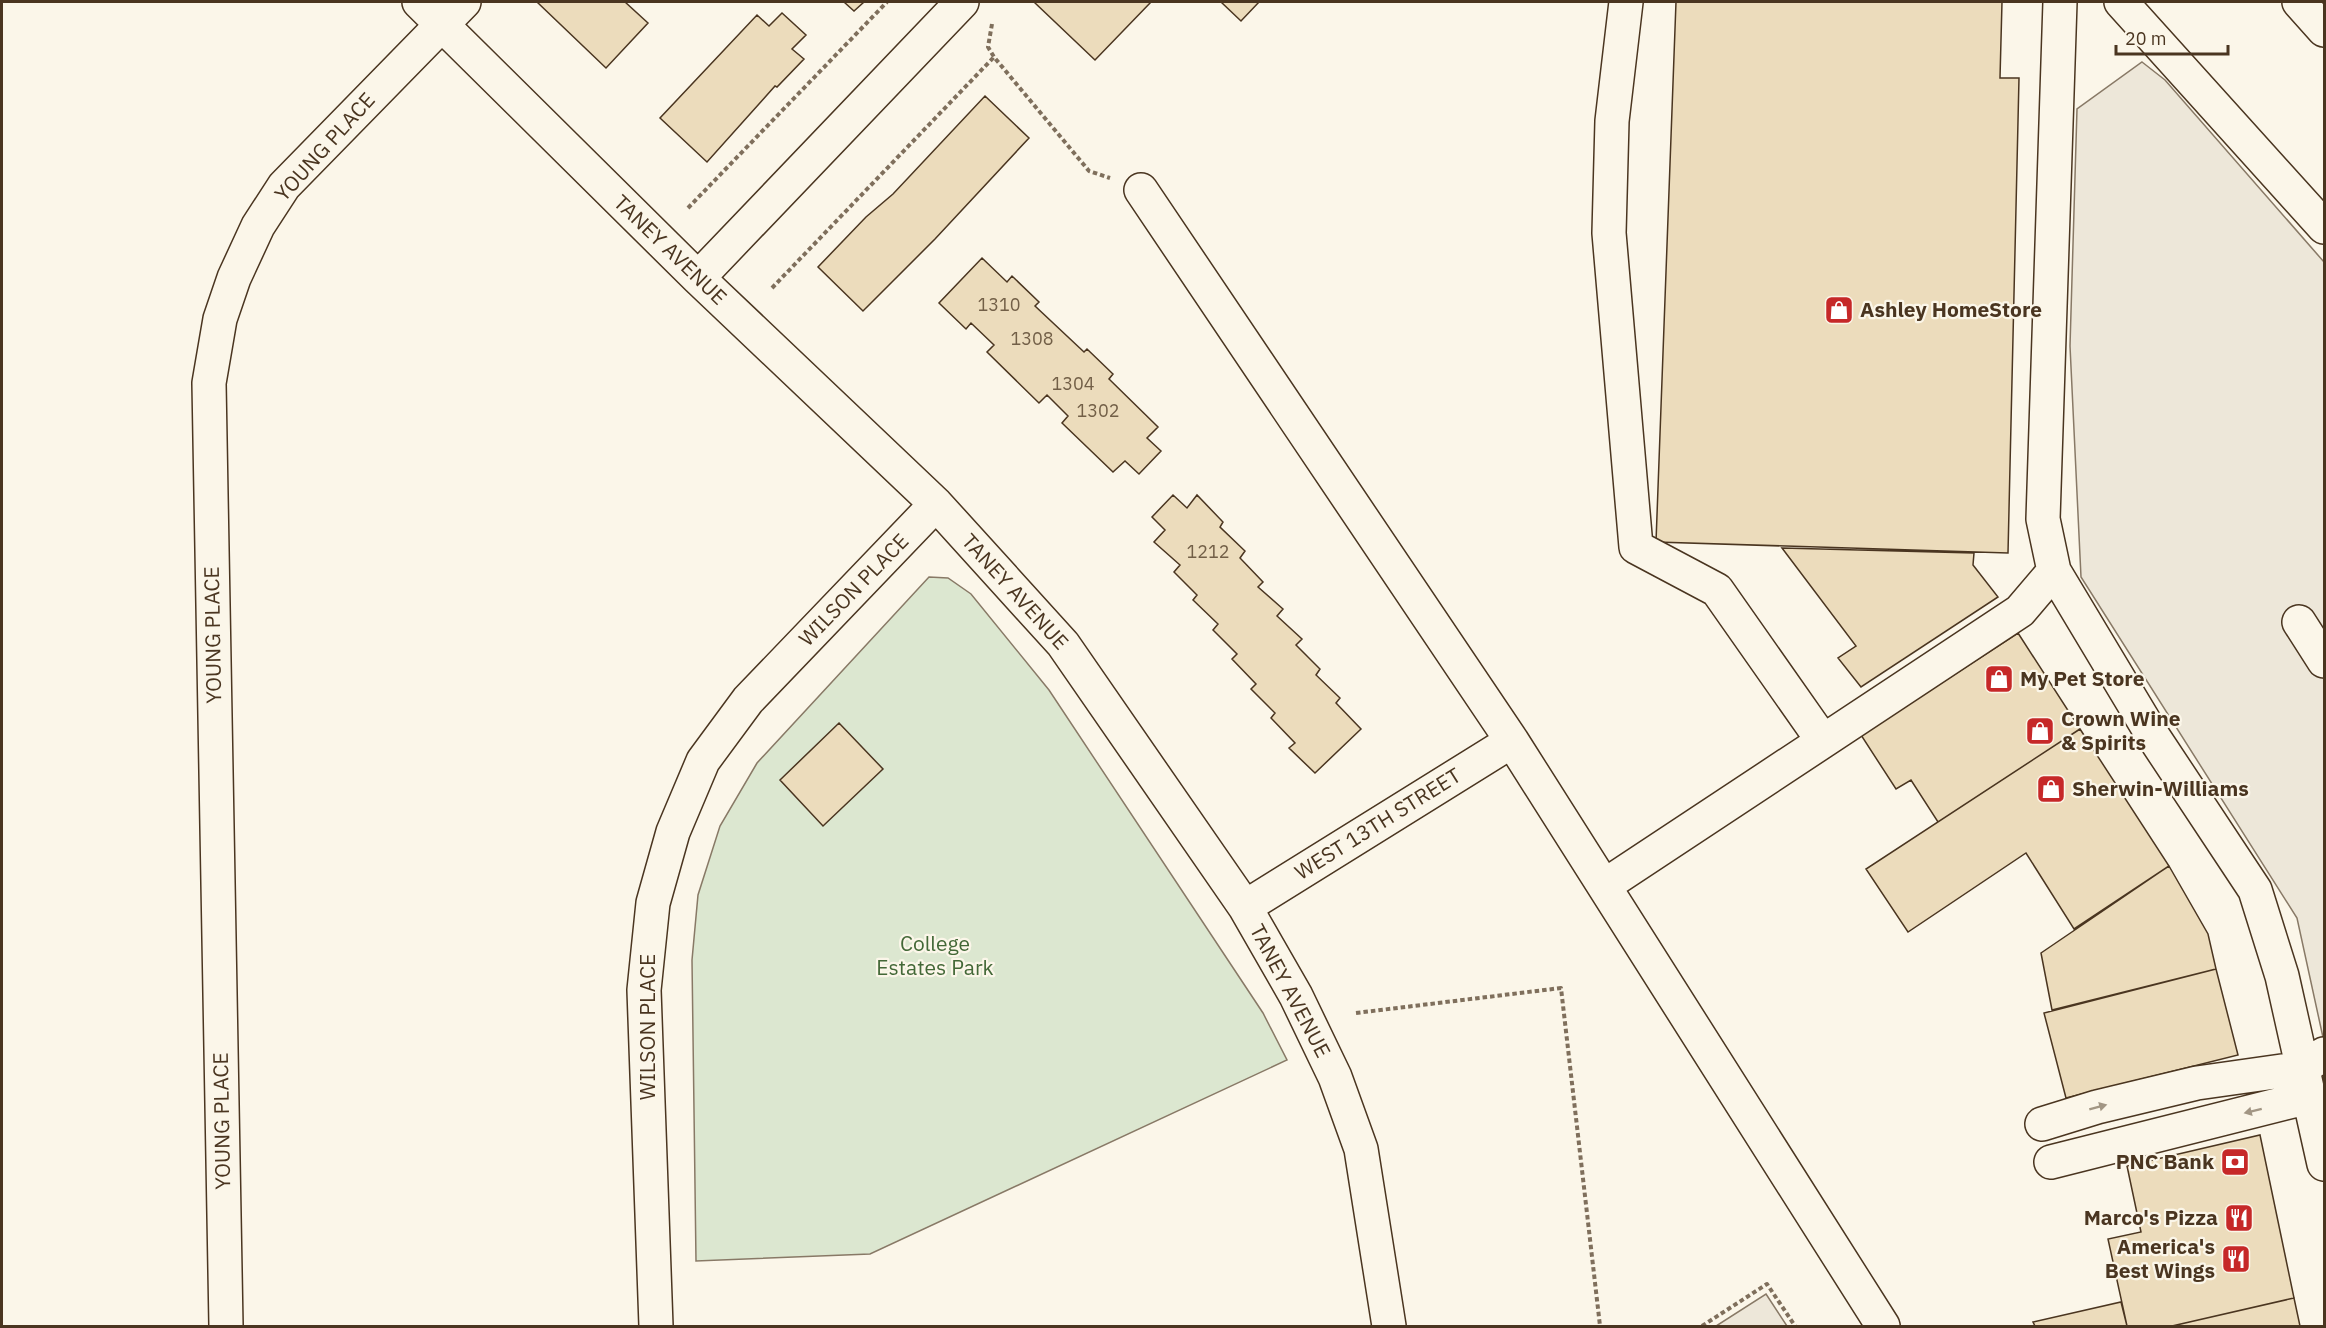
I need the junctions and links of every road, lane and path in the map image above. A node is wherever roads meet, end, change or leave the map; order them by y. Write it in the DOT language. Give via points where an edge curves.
graph roads {
  1 [pos="465,2"];
  2 [pos="886,2"];
  3 [pos="962,2"];
  4 [pos="1626,2"];
  5 [pos="2060,2"];
  6 [pos="2121,2"];
  7 [pos="2299,2"];
  8 [pos="430,13"];
  9 [pos="993,17"];
  10 [pos="2325,30"];
  11 [pos="994,57"];
  12 [pos="1141,190"];
  13 [pos="688,208"];
  14 [pos="2325,227"];
  15 [pos="698,278"];
  16 [pos="772,288"];
  17 [pos="936,504"];
  18 [pos="2054,572"];
  19 [pos="2299,622"];
  20 [pos="2325,662"];
  21 [pos="1512,741"];
  22 [pos="1823,741"];
  23 [pos="1604,886"];
  24 [pos="1245,907"];
  25 [pos="1356,1013"];
  26 [pos="2312,1073"];
  27 [pos="2042,1124"];
  28 [pos="2052,1162"];
  29 [pos="2325,1164"];
  30 [pos="226,1326"];
  31 [pos="656,1326"];
  32 [pos="1387,1326"];
  33 [pos="1600,1326"];
  34 [pos="1702,1326"];
  35 [pos="1794,1326"];
  36 [pos="1883,1326"];
  1 -- 8 [label="main road, YOUNG PLACE"];
  2 -- 13 [label="path"];
  3 -- 15 [label="main road"];
  4 -- 22 [label="main road" via="1612,121 1609,232 1636,547 1717,590"];
  5 -- 18 [label="main road" via="2043,519"];
  6 -- 14 [label="main road"];
  7 -- 10 [label="main road"];
  8 -- 15 [label="main road, TANEY AVENUE"];
  8 -- 30 [label="main road, YOUNG PLACE" via="284,186 258,226 220,319 208,383"];
  9 -- 11 [label="path" via="988,47"];
  11 -- 12 [label="path" via="1089,171"];
  11 -- 16 [label="path"];
  12 -- 21 [label="main road"];
  15 -- 17 [label="main road, TANEY AVENUE"];
  17 -- 24 [label="main road, TANEY AVENUE" via="1063,644"];
  17 -- 31 [label="main road, WILSON PLACE" via="748,700 703,761 673,832 652,903 644,990"];
  18 -- 22 [label="main road" via="2020,611"];
  18 -- 26 [label="main road" via="2153,736 2255,890"];
  19 -- 20 [label="main road"];
  21 -- 23 [label="main road"];
  21 -- 24 [label="main road, WEST 13TH STREET"];
  22 -- 23 [label="main road"];
  23 -- 36 [label="main road"];
  24 -- 32 [label="main road, TANEY AVENUE" via="1311,1026 1335,1077 1361,1149 1381,1262"];
  25 -- 33 [label="path" via="1561,988"];
  27 -- 26 [label="main road, one-way" via="2198,1083"];
  26 -- 28 [label="main road, one-way"];
  26 -- 29 [label="main road"];
  34 -- 35 [label="path" via="1767,1284"];
}
